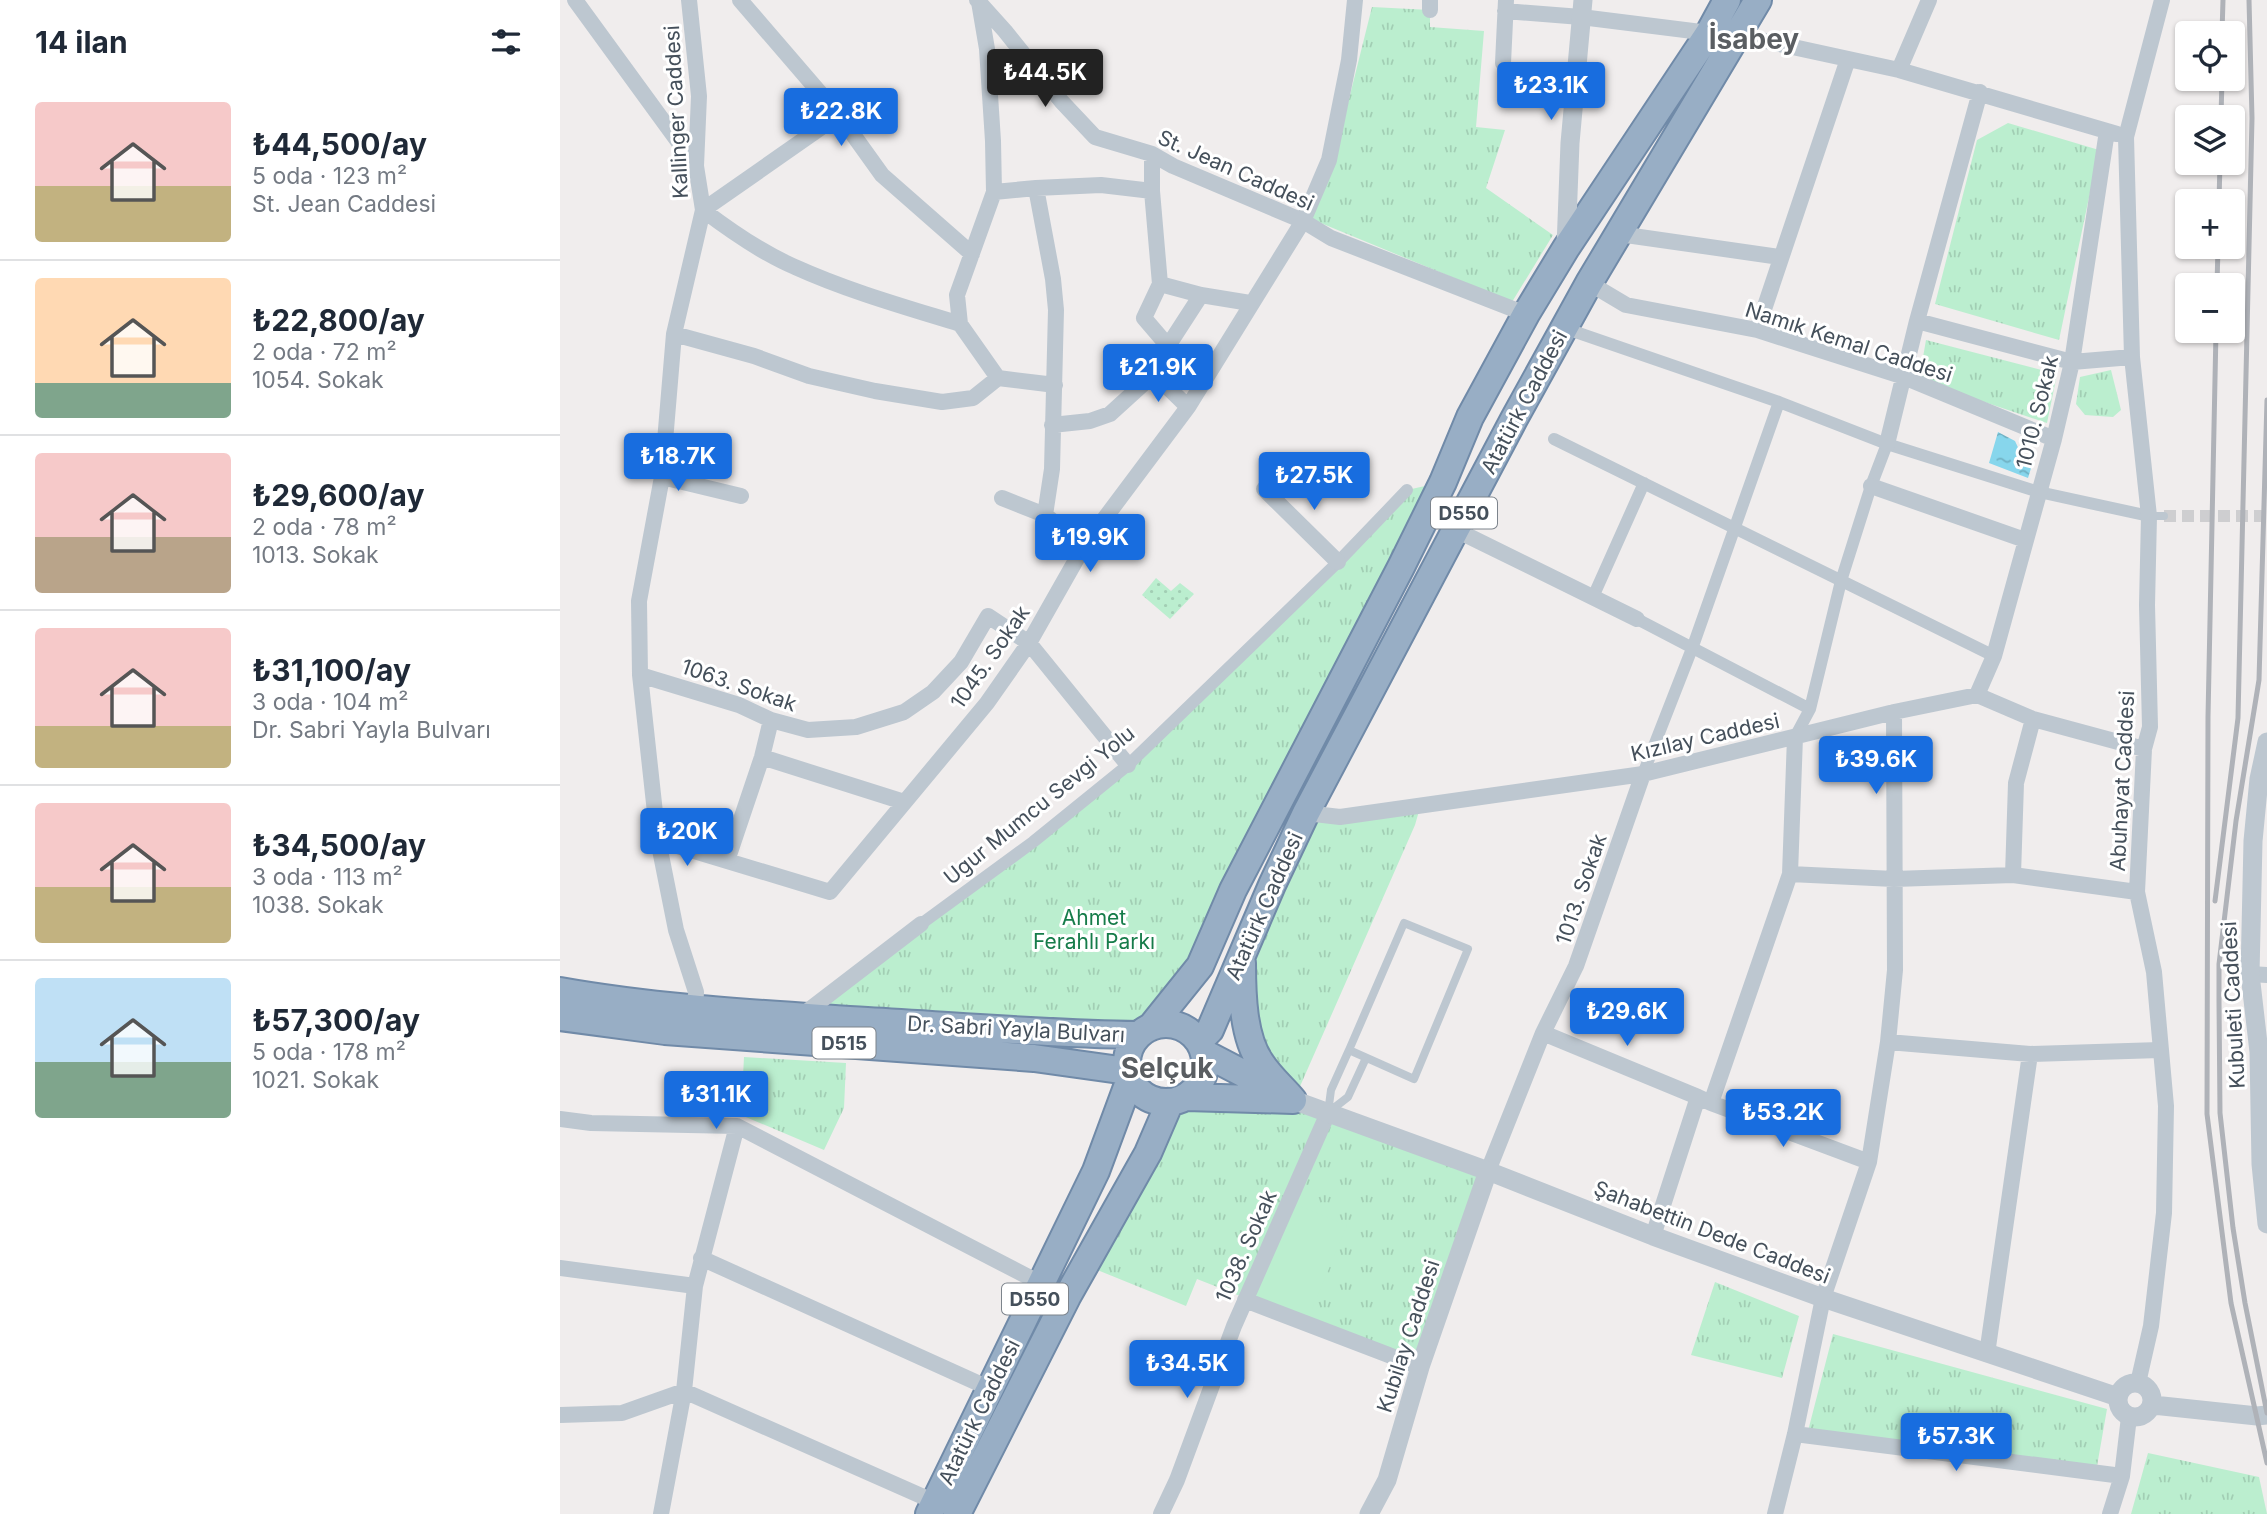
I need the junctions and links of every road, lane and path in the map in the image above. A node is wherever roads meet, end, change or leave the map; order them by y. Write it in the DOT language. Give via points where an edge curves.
graph roads {
  1 [pos="575,0"];
  2 [pos="690,0"];
  3 [pos="740,0"];
  4 [pos="1355,0"];
  5 [pos="1727,0"];
  6 [pos="1758,0"];
  7 [pos="1929,0"];
  8 [pos="2162,0"];
  9 [pos="978,1"];
  10 [pos="1506,6"];
  11 [pos="1582,8"];
  12 [pos="1709,33"];
  13 [pos="1738,35"];
  14 [pos="1848,60"];
  15 [pos="1503,62"];
  16 [pos="1899,69"];
  17 [pos="1980,92"];
  18 [pos="839,115"];
  19 [pos="2107,131"];
  20 [pos="2126,137"];
  21 [pos="1152,154"];
  22 [pos="696,166"];
  23 [pos="1036,188"];
  24 [pos="1152,191"];
  25 [pos="994,192"];
  26 [pos="703,210"];
  27 [pos="1303,221"];
  28 [pos="1619,233"];
  29 [pos="972,254"];
  30 [pos="1780,257"];
  31 [pos="1561,258"];
  32 [pos="1589,283"];
  33 [pos="1160,284"];
  34 [pos="1201,295"];
  35 [pos="1250,303"];
  36 [pos="1526,314"];
  37 [pos="1917,321"];
  38 [pos="960,324"];
  39 [pos="1564,328"];
  40 [pos="1757,330"];
  41 [pos="674,334"];
  42 [pos="1168,346"];
  43 [pos="2132,357"];
  44 [pos="2072,362"];
  45 [pos="1154,374"];
  46 [pos="1904,377"];
  47 [pos="998,379"];
  48 [pos="1055,385"];
  49 [pos="1779,402"];
  50 [pos="1188,407"];
  51 [pos="1052,425"];
  52 [pos="1554,439"];
  53 [pos="2054,439"];
  54 [pos="1887,444"];
  55 [pos="662,477"];
  56 [pos="1644,483"];
  57 [pos="1871,486"];
  58 [pos="1264,489"];
  59 [pos="1407,490"];
  60 [pos="2039,492"];
  61 [pos="741,496"];
  62 [pos="1002,498"];
  63 [pos="1045,515"];
  64 [pos="2157,516"];
  65 [pos="1735,528"];
  66 [pos="1456,530"];
  67 [pos="2025,540"];
  68 [pos="1084,546"];
  69 [pos="1338,562"];
  70 [pos="1841,581"];
  71 [pos="1593,597"];
  72 [pos="1637,619"];
  73 [pos="1029,643"];
  74 [pos="1693,646"];
  75 [pos="1994,656"];
  76 [pos="640,674"];
  77 [pos="1977,695"];
  78 [pos="1810,709"];
  79 [pos="1894,712"];
  80 [pos="2033,719"];
  81 [pos="771,720"];
  82 [pos="1795,737"];
  83 [pos="2267,742"];
  84 [pos="2144,749"];
  85 [pos="762,757"];
  86 [pos="1128,765"];
  87 [pos="1643,774"];
  88 [pos="904,802"];
  89 [pos="1306,813"];
  90 [pos="658,840"];
  91 [pos="727,861"];
  92 [pos="1790,874"];
  93 [pos="2013,875"];
  94 [pos="1894,879"];
  95 [pos="2137,892"];
  96 [pos="922,924"];
  97 [pos="1242,956"];
  98 [pos="2259,975"];
  99 [pos="560,991"];
  100 [pos="695,1009"];
  101 [pos="560,1017"];
  102 [pos="799,1017"];
  103 [pos="1144,1031"];
  104 [pos="1543,1033"];
  105 [pos="1888,1042"];
  106 [pos="1202,1047"];
  107 [pos="1349,1051"];
  108 [pos="2160,1051"];
  109 [pos="2030,1054"];
  110 [pos="1366,1058"];
  111 [pos="1129,1075"];
  112 [pos="2264,1086"];
  113 [pos="1178,1100"];
  114 [pos="1293,1100"];
  115 [pos="1704,1100"];
  116 [pos="1328,1113"];
  117 [pos="560,1119"];
  118 [pos="737,1126"];
  119 [pos="1868,1162"];
  120 [pos="2264,1165"];
  121 [pos="1488,1171"];
  122 [pos="2267,1224"];
  123 [pos="1653,1236"];
  124 [pos="701,1258"];
  125 [pos="560,1268"];
  126 [pos="1042,1284"];
  127 [pos="695,1286"];
  128 [pos="1823,1298"];
  129 [pos="1245,1300"];
  130 [pos="1987,1354"];
  131 [pos="1420,1367"];
  132 [pos="2138,1383"];
  133 [pos="991,1389"];
  134 [pos="684,1391"];
  135 [pos="2118,1397"];
  136 [pos="2153,1405"];
  137 [pos="560,1415"];
  138 [pos="2267,1415"];
  139 [pos="2129,1417"];
  140 [pos="1795,1434"];
  141 [pos="2122,1476"];
  142 [pos="940,1510"];
  143 [pos="661,1514"];
  144 [pos="1161,1514"];
  145 [pos="1368,1514"];
  146 [pos="1775,1514"];
  147 [pos="2110,1514"];
  1 -- 22 [label="street"];
  2 -- 22 [label="street, Kallinger Caddesi" via="699,96"];
  3 -- 18 [label="street"];
  4 -- 27 [label="street, 1045. Sokak" via="1349,60 1329,160"];
  5 -- 12 [label="highway, Atatürk Caddesi / D550"];
  6 -- 13 [label="highway, Atatürk Caddesi / D550"];
  7 -- 16 [label="street"];
  8 -- 20 [label="street, Abuhayat Caddesi"];
  9 -- 21 [label="street, St. Jean Caddesi" via="1095,137"];
  9 -- 25 [label="street" via="987,49"];
  10 -- 11 [label="street"];
  10 -- 15 [label="street"];
  11 -- 12 [label="street"];
  11 -- 31 [label="street"];
  12 -- 31 [label="highway, Atatürk Caddesi / D550"];
  13 -- 14 [label="street"];
  13 -- 28 [label="highway, Atatürk Caddesi / D550"];
  14 -- 16 [label="street"];
  14 -- 30 [label="street"];
  16 -- 17 [label="street"];
  17 -- 19 [label="street"];
  17 -- 37 [label="street"];
  18 -- 26 [label="street"];
  18 -- 29 [label="street" via="882,175"];
  19 -- 20 [label="street"];
  19 -- 44 [label="street, 1010. Sokak"];
  20 -- 43 [label="street, Abuhayat Caddesi"];
  21 -- 24 [label="street"];
  21 -- 27 [label="street, St. Jean Caddesi"];
  22 -- 26 [label="street, Kallinger Caddesi"];
  23 -- 24 [label="street" via="1101,186"];
  23 -- 25 [label="street"];
  23 -- 48 [label="street" via="1056,310"];
  24 -- 33 [label="street"];
  25 -- 29 [label="street"];
  26 -- 38 [label="street" via="741,238 794,267"];
  26 -- 41 [label="street, Kallinger Caddesi"];
  27 -- 35 [label="street, 1045. Sokak"];
  27 -- 36 [label="street, St. Jean Caddesi" via="1331,237"];
  28 -- 30 [label="street"];
  28 -- 32 [label="highway, Atatürk Caddesi / D550"];
  29 -- 38 [label="street" via="957,295"];
  30 -- 40 [label="street"];
  31 -- 32 [label="highway" via="1563,271 1574,271"];
  31 -- 36 [label="highway, Atatürk Caddesi / D550"];
  32 -- 39 [label="highway, Atatürk Caddesi / D550"];
  32 -- 40 [label="street, Namık Kemal Caddesi" via="1626,305"];
  33 -- 34 [label="street"];
  33 -- 42 [label="street" via="1144,318"];
  34 -- 35 [label="street"];
  34 -- 42 [label="street"];
  35 -- 50 [label="street, 1045. Sokak"];
  36 -- 39 [label="highway" via="1549,333"];
  36 -- 103 [label="highway, Atatürk Caddesi / D550" via="1233,890 1200,966"];
  37 -- 44 [label="street"];
  37 -- 46 [label="street"];
  38 -- 47 [label="street"];
  39 -- 49 [label="street"];
  39 -- 66 [label="highway, Atatürk Caddesi / D550"];
  40 -- 46 [label="street, Namık Kemal Caddesi"];
  41 -- 47 [label="street" via="809,376 942,402 973,398"];
  41 -- 55 [label="street, Kallinger Caddesi"];
  42 -- 45 [label="street"];
  43 -- 44 [label="street"];
  43 -- 64 [label="street, Abuhayat Caddesi"];
  44 -- 53 [label="street, 1010. Sokak"];
  45 -- 50 [label="street"];
  45 -- 51 [label="street" via="1110,414"];
  46 -- 53 [label="street, Namık Kemal Caddesi"];
  46 -- 54 [label="street"];
  47 -- 48 [label="street"];
  48 -- 51 [label="street"];
  49 -- 54 [label="street"];
  49 -- 65 [label="street"];
  50 -- 68 [label="street, 1045. Sokak"];
  51 -- 63 [label="street"];
  52 -- 56 [label="street"];
  53 -- 60 [label="street, 1010. Sokak"];
  54 -- 57 [label="street"];
  54 -- 60 [label="street"];
  55 -- 61 [label="street"];
  55 -- 76 [label="street, Kallinger Caddesi" via="639,601"];
  56 -- 65 [label="street"];
  56 -- 71 [label="street"];
  57 -- 67 [label="street"];
  57 -- 70 [label="street"];
  58 -- 69 [label="street"];
  59 -- 69 [label="street, Ugur Mumcu Sevgi Yolu"];
  60 -- 64 [label="street"];
  60 -- 67 [label="street, 1010. Sokak"];
  62 -- 63 [label="street"];
  63 -- 68 [label="street"];
  64 -- 84 [label="street, Abuhayat Caddesi" via="2147,605 2150,727"];
  65 -- 70 [label="street"];
  65 -- 74 [label="street"];
  66 -- 71 [label="street"];
  66 -- 89 [label="highway, Atatürk Caddesi / D550"];
  67 -- 75 [label="street, 1010. Sokak"];
  68 -- 73 [label="street, 1045. Sokak"];
  69 -- 86 [label="street, Ugur Mumcu Sevgi Yolu"];
  70 -- 75 [label="street"];
  70 -- 78 [label="street"];
  71 -- 72 [label="street"];
  72 -- 74 [label="street"];
  73 -- 81 [label="street, 1063. Sokak" via="988,616 961,662 933,692 904,712 856,727 808,730"];
  73 -- 86 [label="street"];
  73 -- 88 [label="street, 1045. Sokak" via="987,704"];
  74 -- 78 [label="street"];
  74 -- 87 [label="street"];
  75 -- 77 [label="street, 1010. Sokak"];
  76 -- 81 [label="street, 1063. Sokak" via="739,705"];
  76 -- 90 [label="street, Kallinger Caddesi"];
  77 -- 79 [label="street, Kızılay Caddesi"];
  77 -- 80 [label="street"];
  78 -- 82 [label="street"];
  79 -- 82 [label="street, Kızılay Caddesi"];
  79 -- 94 [label="street"];
  80 -- 84 [label="street"];
  80 -- 93 [label="street" via="2016,783"];
  81 -- 85 [label="street"];
  82 -- 87 [label="street, Kızılay Caddesi"];
  82 -- 92 [label="street"];
  83 -- 98 [label="street, Kubuleti Caddesi" via="2253,841"];
  84 -- 95 [label="street, Abuhayat Caddesi"];
  85 -- 88 [label="street"];
  85 -- 91 [label="street"];
  86 -- 96 [label="street, Ugur Mumcu Sevgi Yolu"];
  87 -- 89 [label="street, Kızılay Caddesi" via="1340,817"];
  87 -- 104 [label="street, 1013. Sokak" via="1576,966"];
  88 -- 91 [label="street, 1045. Sokak" via="830,892"];
  89 -- 97 [label="highway, Atatürk Caddesi / D550"];
  90 -- 91 [label="street"];
  90 -- 100 [label="street, Kallinger Caddesi" via="676,930 696,992"];
  92 -- 94 [label="street"];
  92 -- 115 [label="street"];
  93 -- 94 [label="street"];
  93 -- 95 [label="street"];
  94 -- 105 [label="street" via="1895,970"];
  95 -- 108 [label="street, Abuhayat Caddesi" via="2154,972"];
  96 -- 102 [label="street, Ugur Mumcu Sevgi Yolu"];
  97 -- 106 [label="highway, Atatürk Caddesi / D550"];
  97 -- 114 [label="highway" via="1248,1030 1260,1062"];
  98 -- 112 [label="street, Kubuleti Caddesi"];
  99 -- 100 [label="highway, Dr. Sabri Yayla Bulvarı / D515"];
  100 -- 102 [label="highway, Dr. Sabri Yayla Bulvarı / D515"];
  101 -- 111 [label="highway, Dr. Sabri Yayla Bulvarı / D515" via="665,1031 1020,1057"];
  102 -- 103 [label="highway, Dr. Sabri Yayla Bulvarı / D515" via="1083,1034"];
  103 -- 106 [label="highway" via="1164,1023 1178,1025 1190,1031"];
  103 -- 111 [label="highway" via="1128,1052"];
  104 -- 115 [label="street"];
  104 -- 121 [label="street, 1013. Sokak"];
  105 -- 109 [label="street"];
  105 -- 119 [label="street"];
  106 -- 113 [label="highway" via="1203,1078 1196,1089"];
  106 -- 114 [label="highway"];
  107 -- 110 [label="lane"];
  107 -- 110 [label="lane" via="1404,923 1468,949 1414,1079"];
  107 -- 116 [label="lane" via="1331,1090"];
  108 -- 109 [label="street"];
  108 -- 132 [label="street, Abuhayat Caddesi" via="2166,1106 2164,1213 2151,1326"];
  109 -- 130 [label="street"];
  110 -- 116 [label="lane" via="1348,1097"];
  111 -- 113 [label="highway" via="1146,1097 1158,1102"];
  111 -- 126 [label="highway, Atatürk Caddesi / D550" via="1096,1171"];
  112 -- 120 [label="street, Kubuleti Caddesi"];
  113 -- 114 [label="highway"];
  113 -- 142 [label="highway, Atatürk Caddesi / D550"];
  114 -- 116 [label="street, Şahabettin Dede Caddesi"];
  115 -- 119 [label="street"];
  115 -- 123 [label="street"];
  116 -- 121 [label="street, Şahabettin Dede Caddesi"];
  116 -- 129 [label="street, 1038. Sokak"];
  117 -- 118 [label="street"];
  118 -- 124 [label="street"];
  118 -- 126 [label="street"];
  119 -- 128 [label="street"];
  120 -- 122 [label="street, Kubuleti Caddesi"];
  121 -- 123 [label="street, Şahabettin Dede Caddesi"];
  121 -- 131 [label="street, Kubilay Caddesi"];
  123 -- 128 [label="street, Şahabettin Dede Caddesi"];
  124 -- 127 [label="street"];
  124 -- 133 [label="street"];
  125 -- 127 [label="street"];
  126 -- 133 [label="highway, Atatürk Caddesi / D550"];
  127 -- 134 [label="street"];
  128 -- 130 [label="street, Şahabettin Dede Caddesi"];
  128 -- 140 [label="street"];
  129 -- 131 [label="street"];
  129 -- 144 [label="street, 1038. Sokak"];
  130 -- 135 [label="street, Şahabettin Dede Caddesi"];
  131 -- 145 [label="street, Kubilay Caddesi" via="1387,1480"];
  132 -- 135 [label="street" via="2127,1384"];
  132 -- 136 [label="street" via="2150,1391"];
  133 -- 142 [label="highway, Atatürk Caddesi / D550"];
  134 -- 137 [label="street" via="622,1413"];
  134 -- 142 [label="street"];
  134 -- 143 [label="street"];
  135 -- 139 [label="street" via="2121,1411"];
  136 -- 138 [label="street"];
  136 -- 139 [label="street" via="2145,1415"];
  139 -- 141 [label="street"];
  140 -- 141 [label="street"];
  140 -- 146 [label="street"];
  141 -- 147 [label="street"];
}
